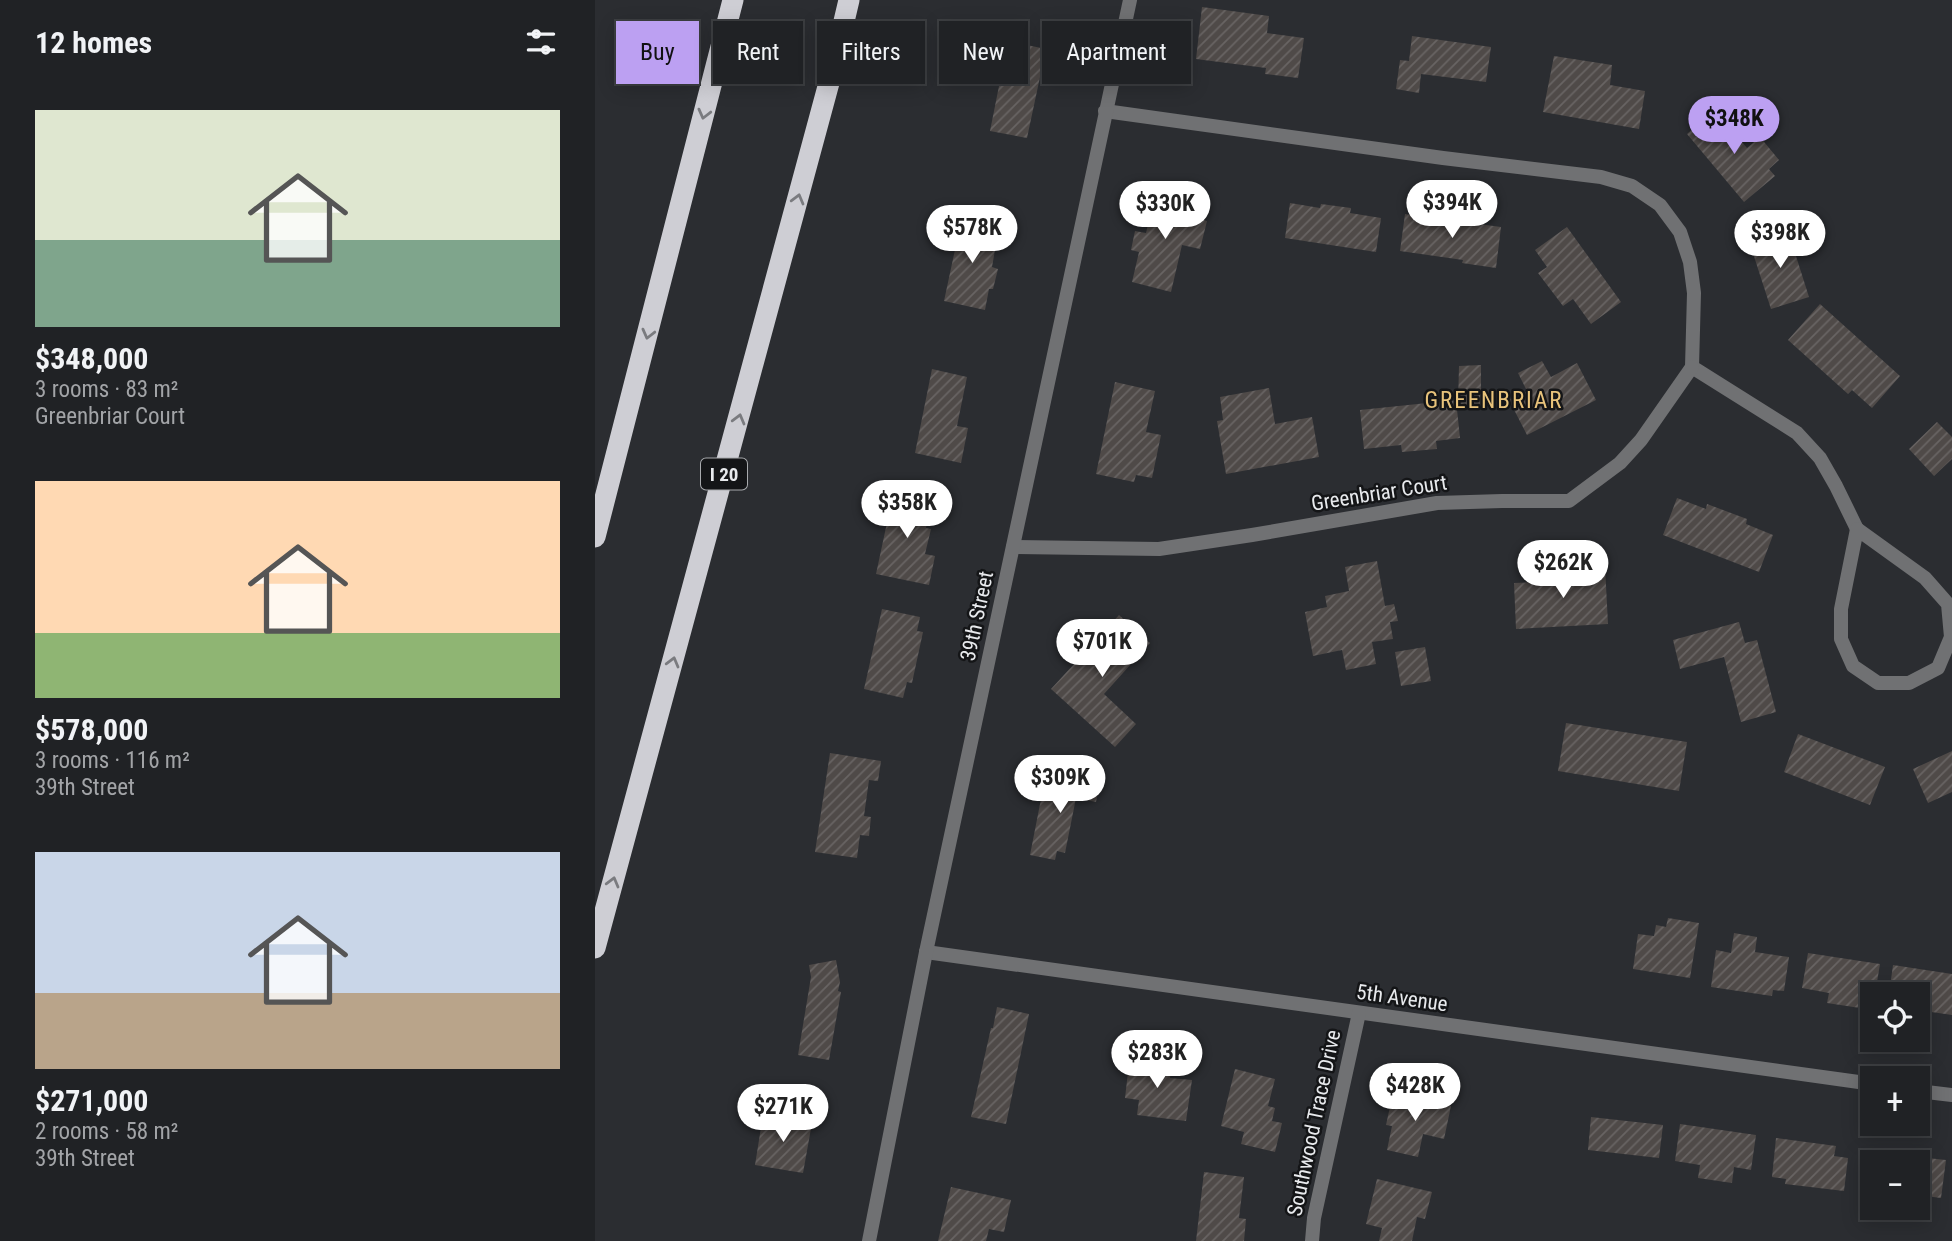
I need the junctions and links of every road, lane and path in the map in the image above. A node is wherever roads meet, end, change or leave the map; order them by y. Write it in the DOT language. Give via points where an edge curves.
graph roads {
  1 [pos="733,0"];
  2 [pos="849,0"];
  3 [pos="1130,0"];
  4 [pos="1105,111"];
  5 [pos="1692,367"];
  6 [pos="1857,529"];
  7 [pos="595,537"];
  8 [pos="1013,547"];
  9 [pos="595,948"];
  10 [pos="926,953"];
  11 [pos="1359,1013"];
  12 [pos="1860,1082"];
  13 [pos="1930,1093"];
  14 [pos="1952,1096"];
  15 [pos="869,1241"];
  16 [pos="1312,1241"];
  1 -- 7 [label="highway, one-way"];
  9 -- 2 [label="highway, I 20, one-way"];
  3 -- 4 [label="street, 39th Street"];
  4 -- 5 [label="street" via="1601,177 1632,186 1660,205 1680,232 1690,262"];
  4 -- 8 [label="street, 39th Street"];
  5 -- 6 [label="street" via="1797,433 1820,458"];
  5 -- 8 [label="street, Greenbriar Court" via="1620,463 1569,501 1437,503 1159,549"];
  6 -- 6 [label="street" via="1841,609 1841,639 1853,666 1878,682 1909,683 1938,668 1951,637 1948,604 1924,578"];
  8 -- 10 [label="street, 39th Street"];
  10 -- 11 [label="street, 5th Avenue"];
  10 -- 15 [label="street, 39th Street"];
  11 -- 12 [label="street, 5th Avenue"];
  11 -- 16 [label="street, Southwood Trace Drive"];
  13 -- 14 [label="street"];
}
